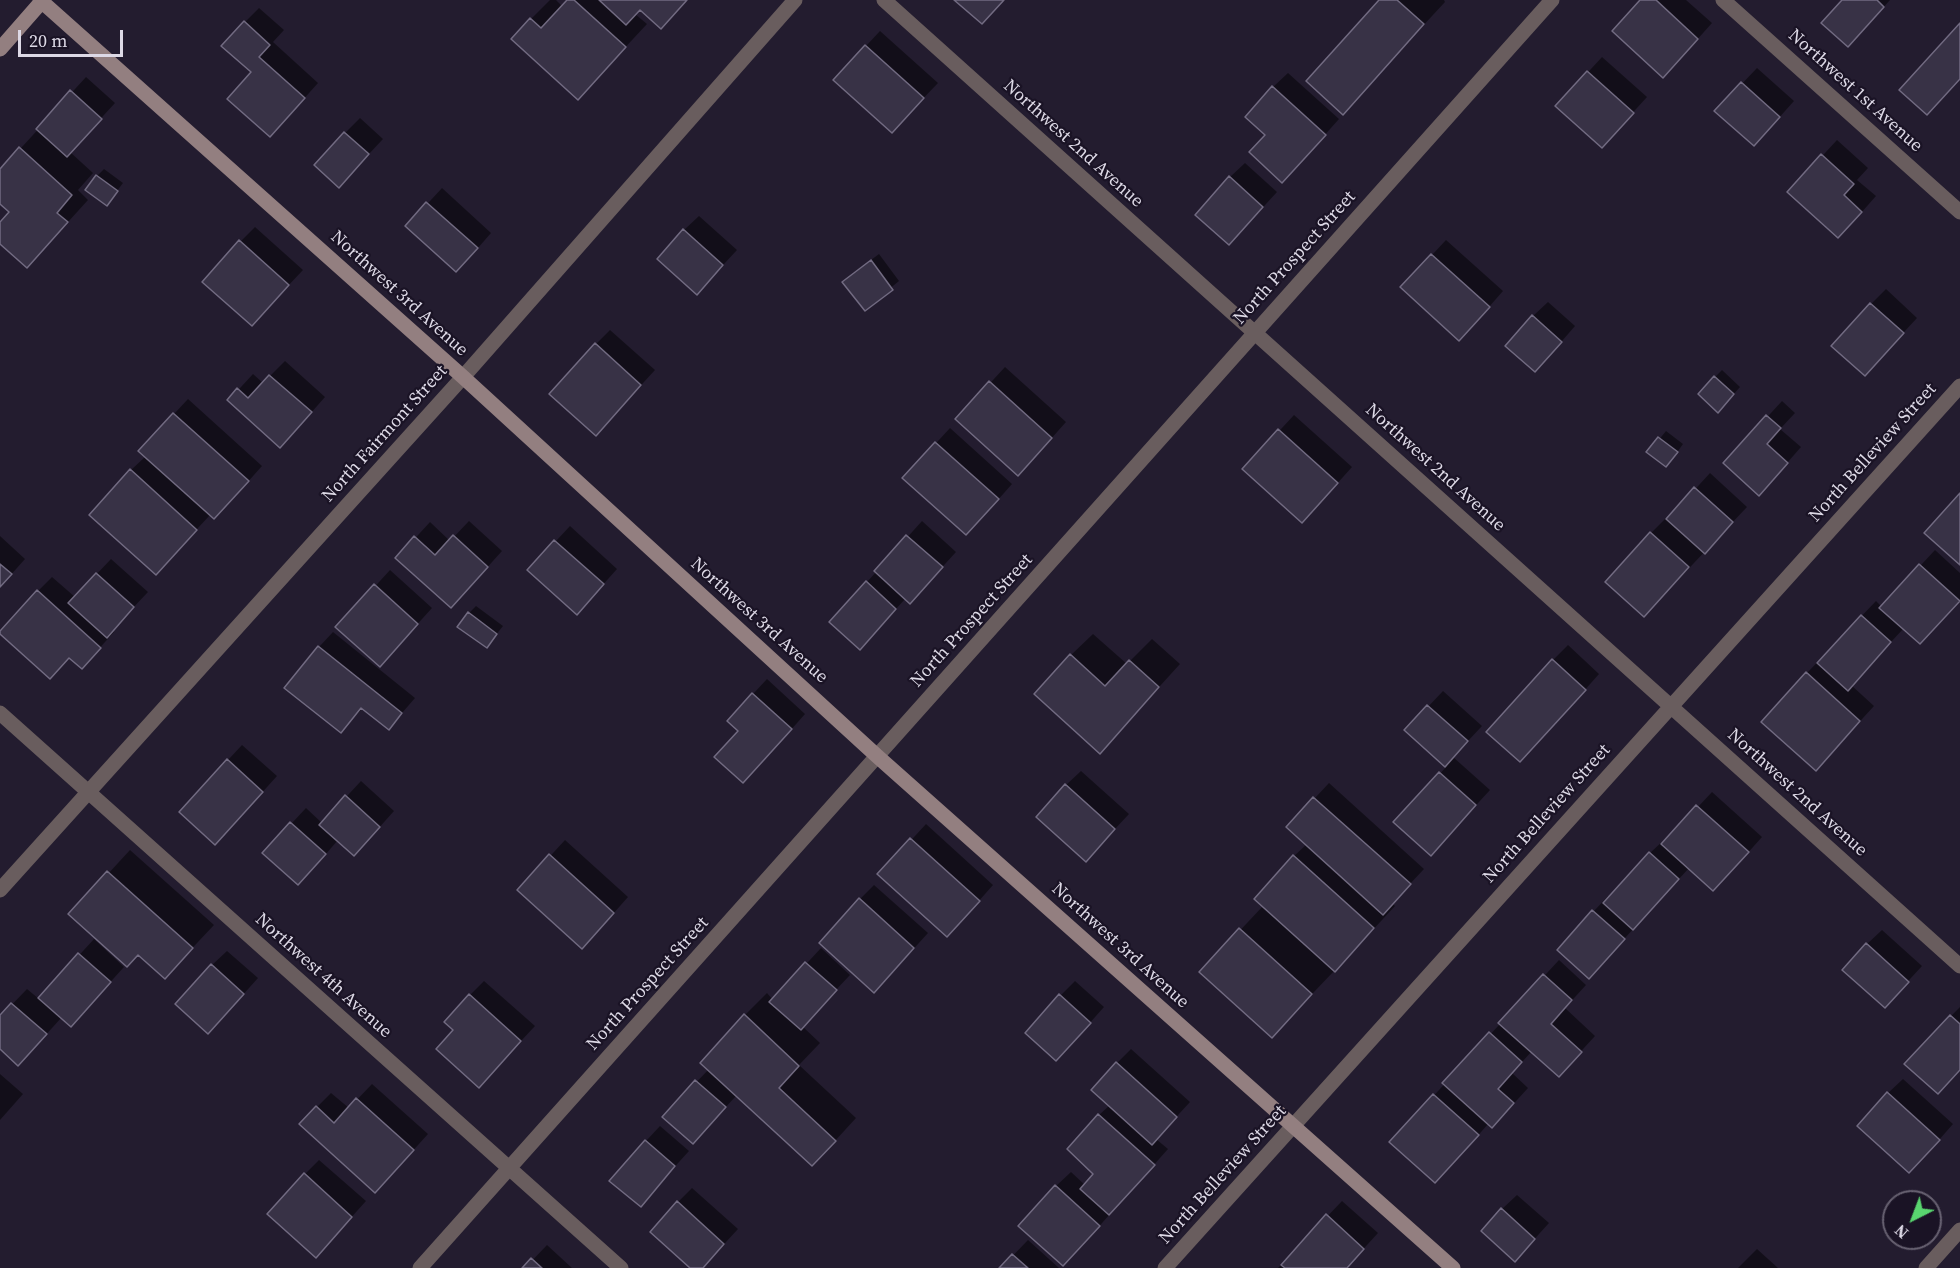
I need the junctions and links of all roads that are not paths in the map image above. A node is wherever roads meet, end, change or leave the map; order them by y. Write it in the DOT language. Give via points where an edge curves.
graph roads {
  1 [pos="42,0"];
  2 [pos="795,0"];
  3 [pos="884,0"];
  4 [pos="1552,0"];
  5 [pos="1723,0"];
  6 [pos="0,49"];
  7 [pos="1960,212"];
  8 [pos="1255,333"];
  9 [pos="463,377"];
  10 [pos="1960,386"];
  11 [pos="1670,706"];
  12 [pos="0,713"];
  13 [pos="877,756"];
  14 [pos="88,793"];
  15 [pos="0,890"];
  16 [pos="1960,966"];
  17 [pos="1293,1126"];
  18 [pos="510,1168"];
  19 [pos="1960,1230"];
  20 [pos="420,1268"];
  21 [pos="621,1268"];
  22 [pos="1165,1268"];
  23 [pos="1453,1268"];
  24 [pos="1926,1268"];
  1 -- 6 [label="street"];
  1 -- 9 [label="street, Northwest 3rd Avenue"];
  2 -- 9 [label="street, North Fairmont Street"];
  3 -- 8 [label="street, Northwest 2nd Avenue"];
  4 -- 8 [label="street, North Prospect Street"];
  5 -- 7 [label="street, Northwest 1st Avenue"];
  8 -- 11 [label="street, Northwest 2nd Avenue"];
  8 -- 13 [label="street, North Prospect Street"];
  9 -- 13 [label="street, Northwest 3rd Avenue"];
  9 -- 14 [label="street, North Fairmont Street"];
  10 -- 11 [label="street, North Belleview Street"];
  11 -- 16 [label="street, Northwest 2nd Avenue"];
  11 -- 17 [label="street, North Belleview Street"];
  12 -- 14 [label="street, Northwest 4th Avenue"];
  13 -- 17 [label="street, Northwest 3rd Avenue"];
  13 -- 18 [label="street, North Prospect Street"];
  14 -- 15 [label="street, North Fairmont Street"];
  14 -- 18 [label="street, Northwest 4th Avenue"];
  17 -- 22 [label="street, North Belleview Street"];
  17 -- 23 [label="street, Northwest 3rd Avenue"];
  18 -- 20 [label="street, North Prospect Street"];
  18 -- 21 [label="street, Northwest 4th Avenue"];
  19 -- 24 [label="street"];
}
